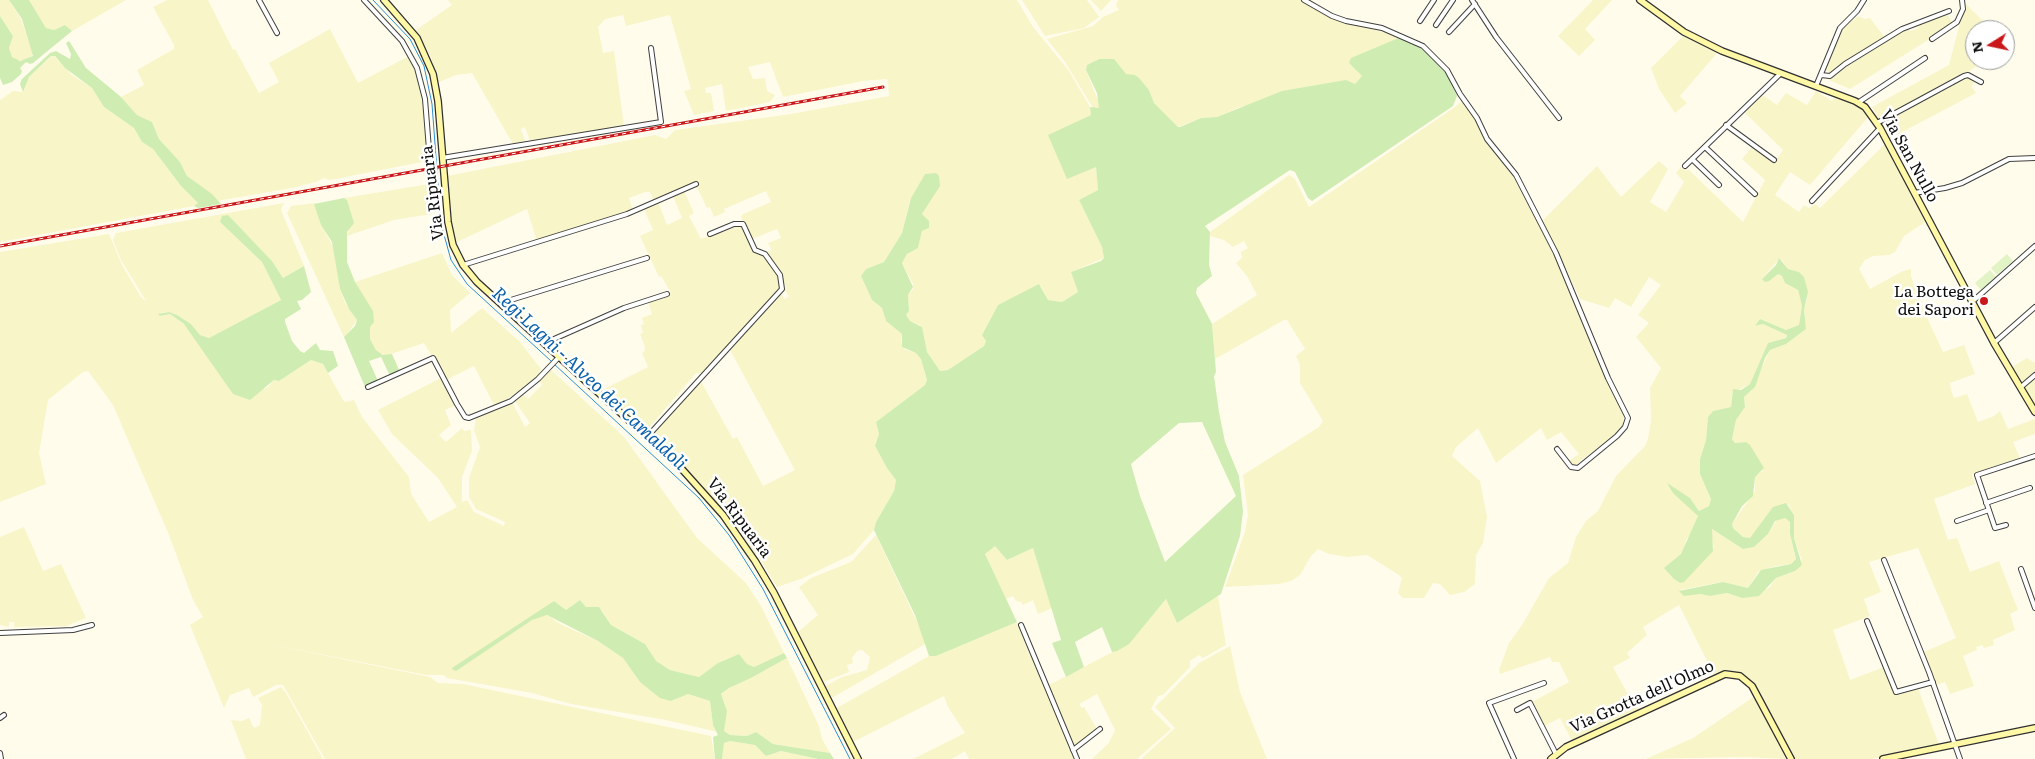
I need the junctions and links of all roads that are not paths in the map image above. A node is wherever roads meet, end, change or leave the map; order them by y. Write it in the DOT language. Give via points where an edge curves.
graph roads {
  1 [pos="259,0"];
  2 [pos="364,0"];
  3 [pos="384,0"];
  4 [pos="1304,0"];
  5 [pos="1434,0"];
  6 [pos="1453,0"];
  7 [pos="1640,0"];
  8 [pos="1864,0"];
  9 [pos="1962,0"];
  10 [pos="1474,2"];
  11 [pos="1949,11"];
  12 [pos="1420,21"];
  13 [pos="1436,26"];
  14 [pos="1449,32"];
  15 [pos="277,33"];
  16 [pos="1932,39"];
  17 [pos="651,48"];
  18 [pos="1925,58"];
  19 [pos="1780,73"];
  20 [pos="1821,76"];
  21 [pos="1981,82"];
  22 [pos="1816,86"];
  23 [pos="1858,102"];
  24 [pos="1559,118"];
  25 [pos="1878,125"];
  26 [pos="1726,126"];
  27 [pos="1704,147"];
  28 [pos="442,158"];
  29 [pos="2035,158"];
  30 [pos="1692,159"];
  31 [pos="1774,160"];
  32 [pos="430,162"];
  33 [pos="1684,166"];
  34 [pos="696,184"];
  35 [pos="1719,185"];
  36 [pos="1914,193"];
  37 [pos="1755,194"];
  38 [pos="1812,201"];
  39 [pos="710,234"];
  40 [pos="2035,246"];
  41 [pos="647,258"];
  42 [pos="463,265"];
  43 [pos="667,294"];
  44 [pos="1973,301"];
  45 [pos="502,303"];
  46 [pos="2035,307"];
  47 [pos="545,343"];
  48 [pos="1994,343"];
  49 [pos="559,358"];
  50 [pos="2035,374"];
  51 [pos="368,387"];
  52 [pos="2021,387"];
  53 [pos="2035,412"];
  54 [pos="647,437"];
  55 [pos="1557,449"];
  56 [pos="2035,456"];
  57 [pos="2030,488"];
  58 [pos="1986,502"];
  59 [pos="1989,510"];
  60 [pos="1957,521"];
  61 [pos="2006,524"];
  62 [pos="1884,560"];
  63 [pos="2021,569"];
  64 [pos="2035,608"];
  65 [pos="1867,621"];
  66 [pos="92,625"];
  67 [pos="1021,625"];
  68 [pos="0,633"];
  69 [pos="1933,682"];
  70 [pos="1544,683"];
  71 [pos="1517,710"];
  72 [pos="2035,728"];
  73 [pos="1100,729"];
  74 [pos="1956,744"];
  75 [pos="1073,750"];
  76 [pos="0,753"];
  77 [pos="1556,754"];
  78 [pos="1,759"];
  79 [pos="858,759"];
  80 [pos="1077,759"];
  81 [pos="1514,759"];
  82 [pos="1552,759"];
  83 [pos="1791,759"];
  84 [pos="1883,759"];
  85 [pos="1960,759"];
  1 -- 15 [label="street"];
  2 -- 32 [label="street" via="402,41 417,68 426,99"];
  3 -- 28 [label="street, Via Ripuaria" via="417,38 433,74"];
  4 -- 55 [label="street" via="1332,16 1382,28 1423,46 1448,70 1494,150 1516,175 1556,253 1628,418 1617,436 1578,468 1572,467"];
  5 -- 12 [label="street"];
  6 -- 13 [label="street"];
  7 -- 19 [label="street, Via San Nullo" via="1684,32"];
  8 -- 20 [label="street" via="1840,28"];
  9 -- 16 [label="street" via="1963,9 1957,22"];
  10 -- 14 [label="street"];
  10 -- 24 [label="street" via="1496,37"];
  11 -- 20 [label="street" via="1902,29 1834,74"];
  17 -- 28 [label="street" via="661,122"];
  18 -- 23 [label="street"];
  19 -- 22 [label="street, Via San Nullo"];
  19 -- 26 [label="street"];
  20 -- 22 [label="street"];
  21 -- 25 [label="street" via="1964,76"];
  22 -- 23 [label="street, Via San Nullo"];
  23 -- 25 [label="street, Via San Nullo" via="1872,114"];
  25 -- 36 [label="street, Via San Nullo"];
  25 -- 38 [label="street"];
  26 -- 27 [label="street"];
  26 -- 31 [label="street"];
  27 -- 30 [label="street"];
  27 -- 37 [label="street"];
  28 -- 42 [label="street, Via Ripuaria" via="450,236"];
  29 -- 36 [label="street" via="2009,159 1962,183"];
  30 -- 33 [label="street"];
  30 -- 35 [label="street"];
  34 -- 42 [label="street" via="627,214"];
  36 -- 44 [label="street, Via San Nullo"];
  39 -- 54 [label="street" via="743,224 755,250 765,254 780,275 782,289"];
  40 -- 44 [label="street"];
  41 -- 45 [label="street"];
  42 -- 45 [label="street, Via Ripuaria" via="476,282"];
  43 -- 47 [label="street" via="624,308"];
  44 -- 48 [label="street, Via San Nullo"];
  45 -- 47 [label="street, Via Ripuaria"];
  46 -- 48 [label="street"];
  47 -- 49 [label="street, Via Ripuaria"];
  48 -- 52 [label="street, Via San Nullo"];
  49 -- 51 [label="street" via="510,401 469,418 457,404 433,358"];
  49 -- 54 [label="street, Via Ripuaria"];
  50 -- 52 [label="street"];
  52 -- 53 [label="street, Via San Nullo"];
  54 -- 79 [label="street, Via Ripuaria" via="701,489 756,561"];
  56 -- 58 [label="street" via="1977,475"];
  57 -- 58 [label="street"];
  58 -- 59 [label="street"];
  59 -- 60 [label="street"];
  59 -- 61 [label="street" via="1995,528"];
  62 -- 69 [label="street"];
  63 -- 64 [label="street"];
  65 -- 69 [label="street" via="1896,692"];
  66 -- 68 [label="street" via="73,630"];
  67 -- 75 [label="street"];
  69 -- 74 [label="street"];
  70 -- 81 [label="street" via="1489,703"];
  71 -- 77 [label="street" via="1530,703"];
  72 -- 74 [label="street"];
  73 -- 75 [label="street"];
  74 -- 84 [label="street"];
  74 -- 85 [label="street"];
  75 -- 80 [label="street"];
  76 -- 78 [label="street"];
  77 -- 82 [label="street, Via Grotta dell'Olmo"];
  77 -- 83 [label="street, Via Grotta dell'Olmo" via="1571,744 1725,674 1740,676 1752,686"];
}
